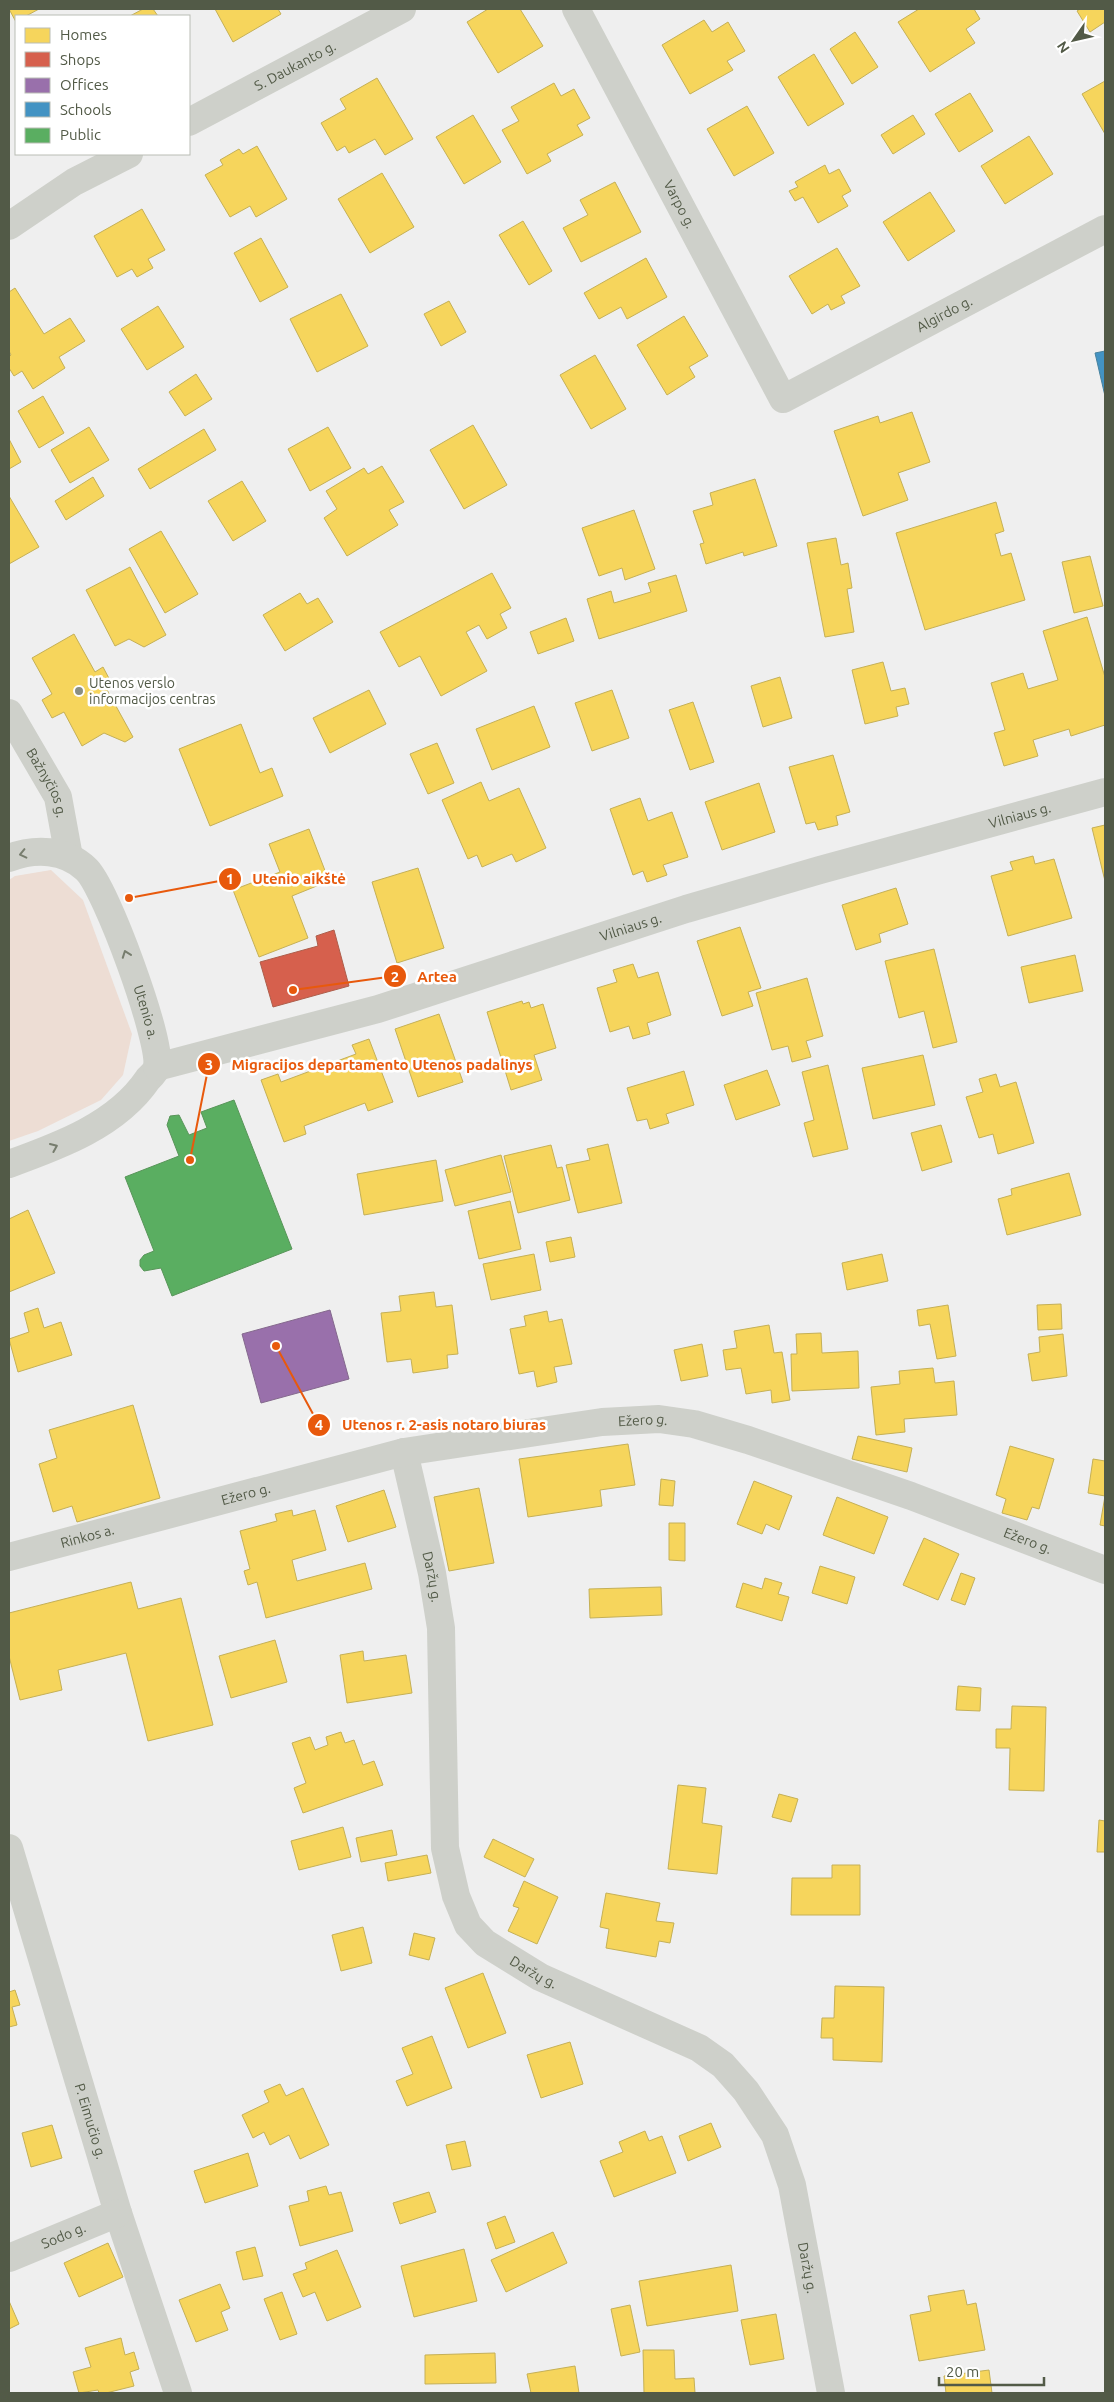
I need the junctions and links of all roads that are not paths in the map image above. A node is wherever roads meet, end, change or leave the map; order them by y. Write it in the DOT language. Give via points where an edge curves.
graph roads {
  1 [pos="402,9"];
  2 [pos="576,9"];
  3 [pos="190,121"];
  4 [pos="127,155"];
  5 [pos="9,226"];
  6 [pos="1105,229"];
  7 [pos="783,400"];
  8 [pos="9,713"];
  9 [pos="1105,792"];
  10 [pos="69,857"];
  11 [pos="9,858"];
  12 [pos="157,1067"];
  13 [pos="9,1164"];
  14 [pos="404,1452"];
  15 [pos="166,1515"];
  16 [pos="9,1558"];
  17 [pos="1105,1570"];
  18 [pos="9,1848"];
  19 [pos="118,2213"];
  20 [pos="9,2258"];
  21 [pos="178,2393"];
  22 [pos="831,2393"];
  1 -- 3 [label="street, S. Daukanto g."];
  2 -- 7 [label="street, Varpo g."];
  4 -- 5 [label="street" via="74,182"];
  6 -- 7 [label="street, Algirdo g."];
  8 -- 10 [label="street, Bažnyčios g." via="58,797"];
  9 -- 12 [label="street, Vilniaus g." via="686,909 378,1009"];
  10 -- 11 [label="street, Utenio a., one-way" via="49,851 23,853"];
  12 -- 10 [label="street, Utenio a., one-way" via="154,1037 106,901 87,869"];
  13 -- 12 [label="street, one-way" via="62,1144 98,1125 141,1089"];
  14 -- 15 [label="street, Ežero g."];
  14 -- 17 [label="street, Ežero g." via="602,1422 659,1419 694,1424 911,1496"];
  14 -- 22 [label="street, Daržų g." via="432,1573 440,1628 445,1848 456,1896 468,1925 485,1943 540,1977 699,2048 723,2065 746,2091 775,2135 792,2185"];
  15 -- 16 [label="street, Rinkos a."];
  18 -- 19 [label="street, P. Eimučio g."];
  19 -- 20 [label="street, Sodo g."];
  19 -- 21 [label="street, P. Eimučio g."];
}
